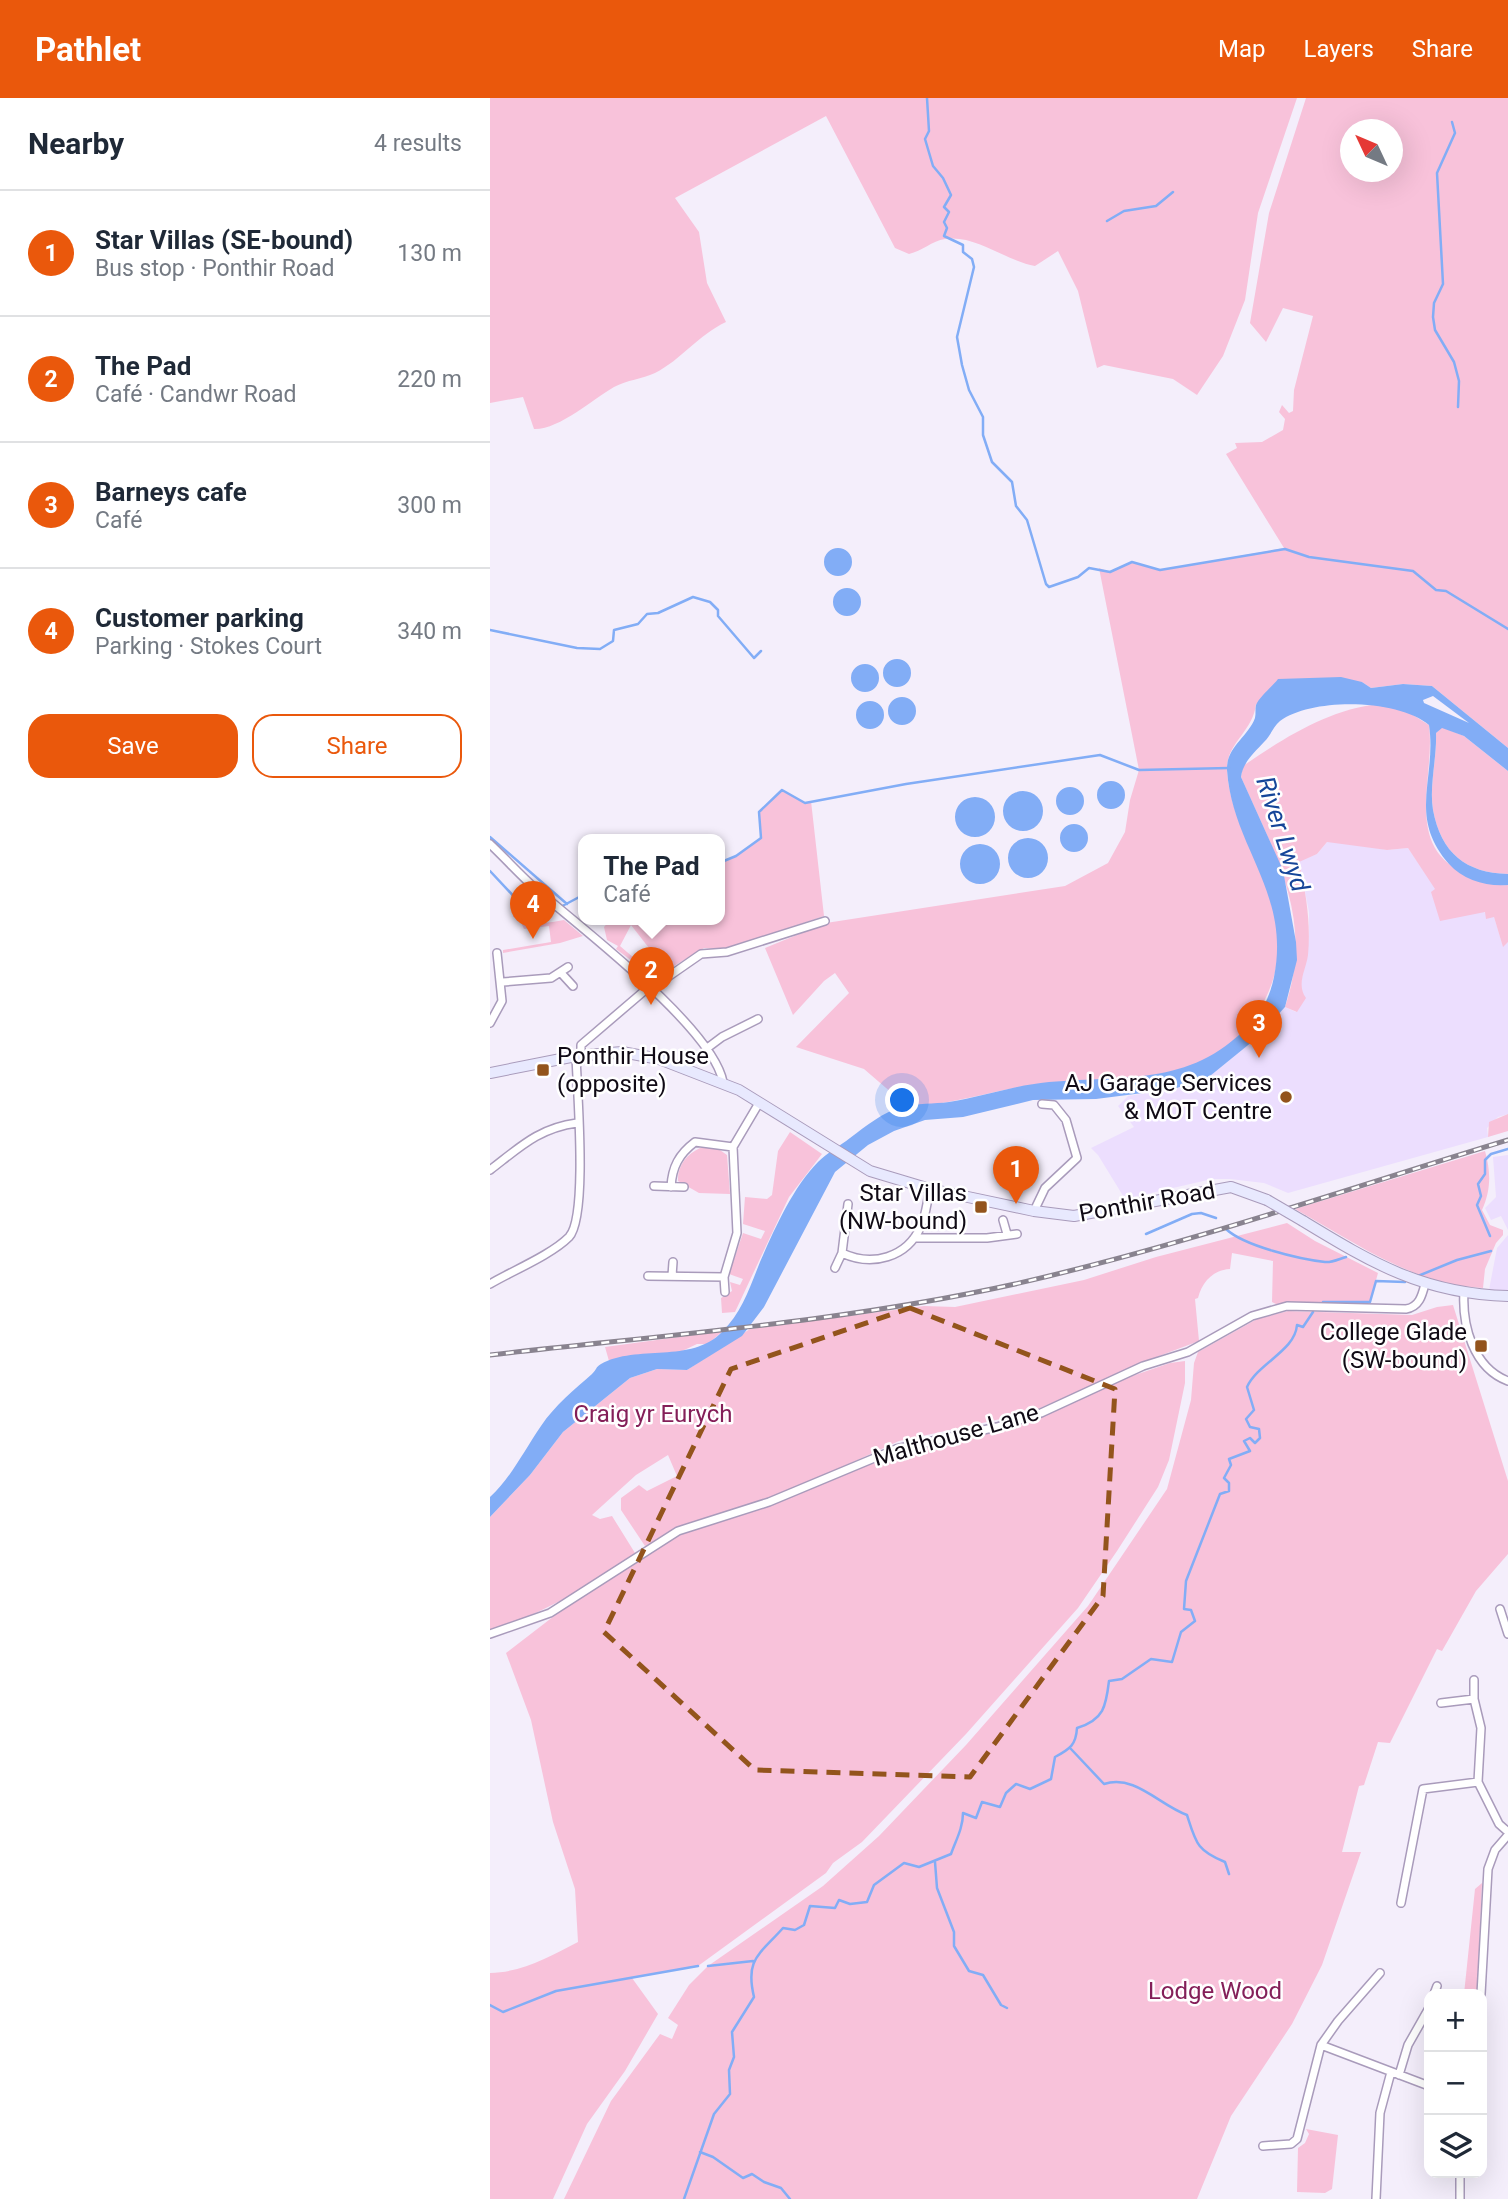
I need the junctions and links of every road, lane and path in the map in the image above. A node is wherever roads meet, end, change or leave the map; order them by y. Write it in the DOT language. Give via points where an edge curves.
graph roads {
  1 [pos="490,844"];
  2 [pos="825,921"];
  3 [pos="578,925"];
  4 [pos="578,925"];
  5 [pos="497,953"];
  6 [pos="503,982"];
  7 [pos="573,986"];
  8 [pos="651,987"];
  9 [pos="758,1019"];
  10 [pos="490,1023"];
  11 [pos="705,1049"];
  12 [pos="578,1056"];
  13 [pos="490,1073"];
  14 [pos="723,1082"];
  15 [pos="760,1103"];
  16 [pos="1042,1104"];
  17 [pos="578,1123"];
  18 [pos="733,1147"];
  19 [pos="490,1170"];
  20 [pos="654,1186"];
  21 [pos="671,1186"];
  22 [pos="684,1187"];
  23 [pos="930,1189"];
  24 [pos="848,1204"];
  25 [pos="1034,1211"];
  26 [pos="835,1213"];
  27 [pos="845,1216"];
  28 [pos="1003,1220"];
  29 [pos="1007,1234"];
  30 [pos="1017,1234"];
  31 [pos="914,1238"];
  32 [pos="842,1253"];
  33 [pos="673,1262"];
  34 [pos="835,1268"];
  35 [pos="648,1276"];
  36 [pos="673,1276"];
  37 [pos="724,1277"];
  38 [pos="490,1283"];
  39 [pos="1425,1284"];
  40 [pos="725,1292"];
  41 [pos="1464,1292"];
  42 [pos="1508,1296"];
  43 [pos="1508,1381"];
  44 [pos="1500,1609"];
  45 [pos="490,1634"];
  46 [pos="1508,1634"];
  47 [pos="1474,1679"];
  48 [pos="1474,1699"];
  49 [pos="1441,1703"];
  50 [pos="1478,1782"];
  51 [pos="1508,1833"];
  52 [pos="1401,1903"];
  53 [pos="1380,1973"];
  54 [pos="1481,1989"];
  55 [pos="1424,2017"];
  56 [pos="1321,2045"];
  57 [pos="1395,2074"];
  58 [pos="1424,2084"];
  59 [pos="1264,2146"];
  60 [pos="1460,2178"];
  61 [pos="1376,2199"];
  62 [pos="1460,2199"];
  1 -- 3 [label="street"];
  2 -- 8 [label="street" via="727,952 701,954"];
  4 -- 8 [label="street"];
  5 -- 6 [label="street"];
  6 -- 7 [label="street" via="533,981 565,971"];
  6 -- 10 [label="street" via="501,1007"];
  8 -- 11 [label="street"];
  8 -- 12 [label="street" via="588,1038"];
  9 -- 11 [label="street"];
  11 -- 14 [label="street"];
  12 -- 13 [label="main road, Ponthir Road"];
  12 -- 14 [label="main road, Ponthir Road" via="641,1055"];
  12 -- 17 [label="street"];
  14 -- 15 [label="main road, Ponthir Road"];
  15 -- 18 [label="street"];
  15 -- 23 [label="main road, Ponthir Road" via="853,1160 892,1179"];
  16 -- 25 [label="street" via="1054,1105 1066,1120 1077,1158 1045,1188"];
  17 -- 19 [label="street" via="552,1126 537,1134"];
  17 -- 38 [label="street" via="576,1226 557,1245"];
  18 -- 21 [label="street" via="695,1143 678,1158"];
  18 -- 37 [label="street" via="738,1225"];
  20 -- 21 [label="street"];
  21 -- 22 [label="street"];
  23 -- 25 [label="main road, Ponthir Road"];
  23 -- 31 [label="street" via="922,1225"];
  24 -- 27 [label="street"];
  25 -- 39 [label="main road, Ponthir Road, bridge" via="1085,1215 1222,1188 1242,1190 1268,1200 1400,1277"];
  26 -- 27 [label="street"];
  27 -- 32 [label="street"];
  28 -- 29 [label="street"];
  29 -- 30 [label="street"];
  29 -- 31 [label="street"];
  31 -- 32 [label="street" via="887,1258 859,1260"];
  32 -- 34 [label="street"];
  33 -- 36 [label="street"];
  35 -- 36 [label="street"];
  36 -- 37 [label="street"];
  37 -- 40 [label="street"];
  39 -- 41 [label="main road, Ponthir Road"];
  39 -- 45 [label="street, Malthouse Lane" via="1421,1298 1406,1309 1270,1309 1188,1352 1122,1375 1041,1413 875,1456 769,1502 678,1531 550,1613"];
  41 -- 42 [label="main road, Ponthir Road"];
  41 -- 43 [label="street" via="1463,1312 1475,1351 1492,1372"];
  44 -- 46 [label="street"];
  47 -- 48 [label="street"];
  48 -- 49 [label="street"];
  48 -- 50 [label="street" via="1481,1728"];
  50 -- 51 [label="street"];
  50 -- 52 [label="street" via="1423,1789"];
  51 -- 54 [label="street" via="1488,1869"];
  53 -- 56 [label="street"];
  55 -- 57 [label="street"];
  56 -- 57 [label="street"];
  56 -- 59 [label="street" via="1297,2139 1291,2144"];
  57 -- 58 [label="street"];
  57 -- 61 [label="street" via="1380,2113"];
  60 -- 62 [label="street"];
}
